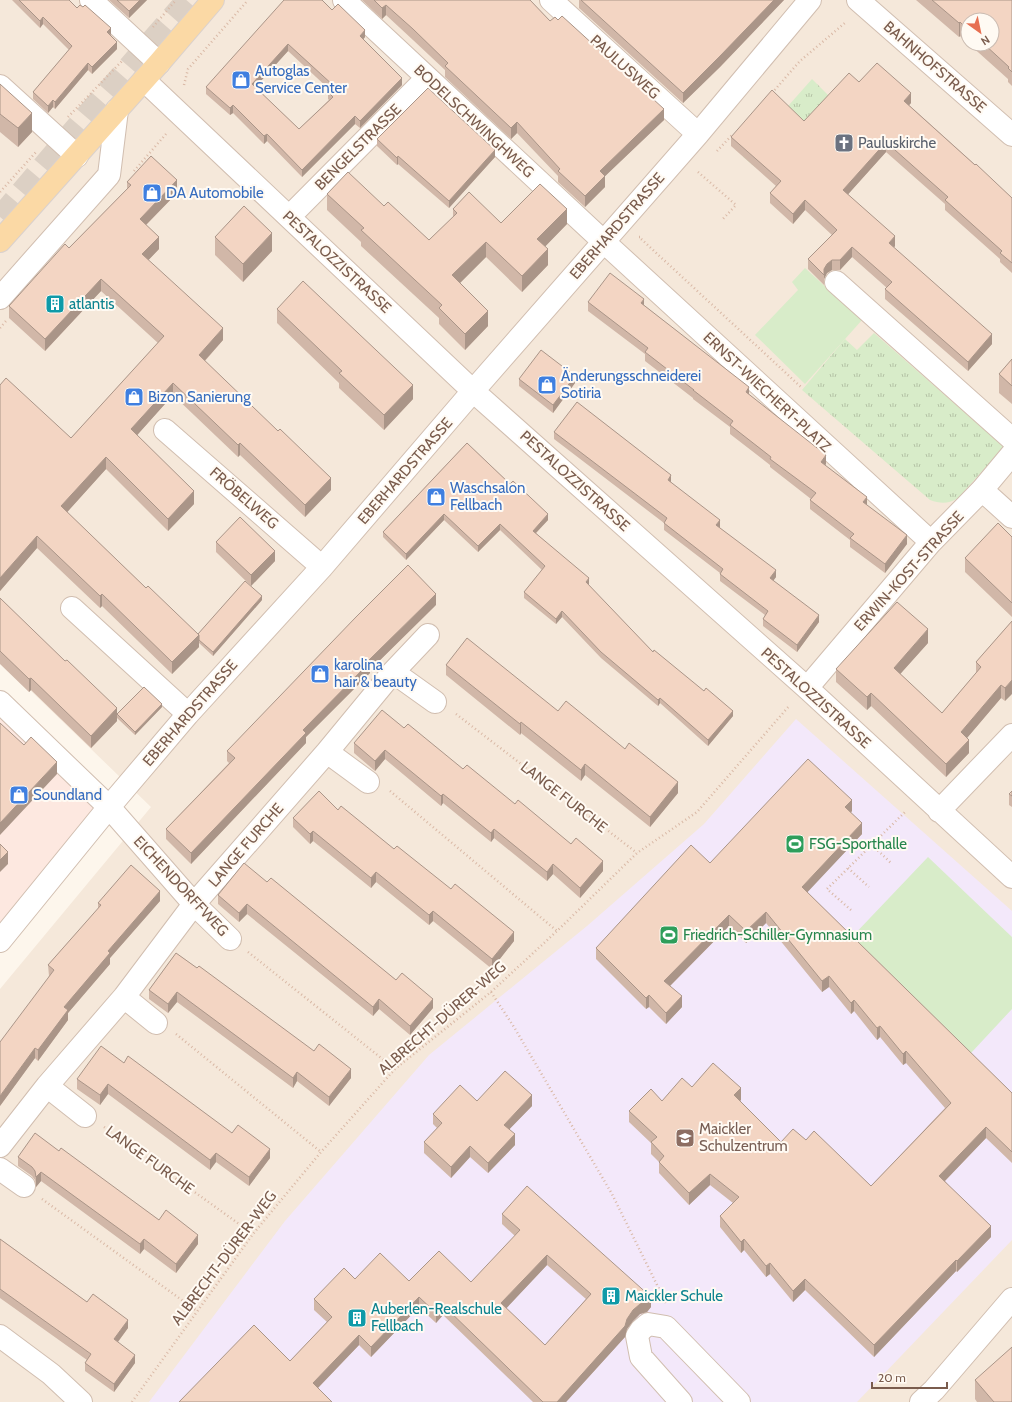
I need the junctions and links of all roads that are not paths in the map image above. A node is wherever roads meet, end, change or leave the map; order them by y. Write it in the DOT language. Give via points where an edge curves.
graph roads {
  1 [pos="91,0"];
  2 [pos="213,0"];
  3 [pos="344,0"];
  4 [pos="552,0"];
  5 [pos="810,0"];
  6 [pos="854,10"];
  7 [pos="160,63"];
  8 [pos="427,78"];
  9 [pos="144,80"];
  10 [pos="0,86"];
  11 [pos="117,110"];
  12 [pos="698,134"];
  13 [pos="1012,135"];
  14 [pos="78,156"];
  15 [pos="289,217"];
  16 [pos="0,241"];
  17 [pos="604,242"];
  18 [pos="836,282"];
  19 [pos="0,298"];
  20 [pos="473,391"];
  21 [pos="165,430"];
  22 [pos="1012,438"];
  23 [pos="1012,454"];
  24 [pos="982,490"];
  25 [pos="1012,517"];
  26 [pos="931,542"];
  27 [pos="322,567"];
  28 [pos="72,608"];
  29 [pos="428,635"];
  30 [pos="393,672"];
  31 [pos="807,688"];
  32 [pos="0,702"];
  33 [pos="435,702"];
  34 [pos="188,714"];
  35 [pos="1012,735"];
  36 [pos="327,752"];
  37 [pos="368,782"];
  38 [pos="109,807"];
  39 [pos="939,811"];
  40 [pos="1012,877"];
  41 [pos="194,904"];
  42 [pos="230,939"];
  43 [pos="0,941"];
  44 [pos="124,997"];
  45 [pos="156,1023"];
  46 [pos="47,1086"];
  47 [pos="85,1116"];
  48 [pos="0,1146"];
  49 [pos="0,1169"];
  50 [pos="24,1186"];
  51 [pos="1012,1299"];
  52 [pos="0,1336"];
  53 [pos="81,1402"];
  54 [pos="680,1402"];
  55 [pos="739,1402"];
  56 [pos="921,1402"];
  1 -- 7 [label="street"];
  2 -- 7 [label="main road"];
  3 -- 8 [label="street, BODELSCHWINGHWEG"];
  4 -- 12 [label="street, PAULUSWEG"];
  5 -- 12 [label="street, EBERHARDSTRASSE"];
  6 -- 13 [label="street, BAHNHOFSTRASSE"];
  7 -- 9 [label="main road"];
  8 -- 15 [label="street, BENGELSTRASSE"];
  8 -- 17 [label="street, BODELSCHWINGHWEG"];
  9 -- 11 [label="main road"];
  9 -- 15 [label="street, PESTALOZZISTRASSE"];
  10 -- 14 [label="street"];
  11 -- 14 [label="main road"];
  11 -- 19 [label="street" via="109,175"];
  12 -- 17 [label="street, EBERHARDSTRASSE"];
  14 -- 16 [label="main road"];
  15 -- 20 [label="street, PESTALOZZISTRASSE"];
  17 -- 20 [label="street, EBERHARDSTRASSE"];
  17 -- 26 [label="street, ERNST-WIECHERT-PLATZ"];
  18 -- 22 [label="street"];
  20 -- 27 [label="street, EBERHARDSTRASSE"];
  20 -- 31 [label="street, PESTALOZZISTRASSE"];
  21 -- 27 [label="street, FRÖBELWEG"];
  23 -- 24 [label="street, ERWIN-KOST-STRASSE"];
  24 -- 25 [label="street"];
  24 -- 26 [label="street, ERWIN-KOST-STRASSE"];
  26 -- 31 [label="street, ERWIN-KOST-STRASSE"];
  27 -- 34 [label="street, EBERHARDSTRASSE"];
  28 -- 34 [label="street"];
  29 -- 30 [label="street, LANGE FURCHE"];
  30 -- 33 [label="street"];
  30 -- 36 [label="street, LANGE FURCHE"];
  31 -- 39 [label="street, PESTALOZZISTRASSE"];
  32 -- 38 [label="street, EICHENDORFFWEG"];
  34 -- 38 [label="street, EBERHARDSTRASSE"];
  35 -- 39 [label="street"];
  36 -- 37 [label="street"];
  36 -- 41 [label="street, LANGE FURCHE"];
  38 -- 41 [label="street, EICHENDORFFWEG"];
  38 -- 43 [label="street, EBERHARDSTRASSE"];
  39 -- 40 [label="street, PESTALOZZISTRASSE"];
  41 -- 42 [label="street, EICHENDORFFWEG"];
  41 -- 44 [label="street, LANGE FURCHE"];
  44 -- 45 [label="street"];
  44 -- 46 [label="street, LANGE FURCHE"];
  46 -- 47 [label="street"];
  46 -- 48 [label="street, LANGE FURCHE"];
  49 -- 50 [label="street"];
  51 -- 56 [label="street"];
  52 -- 53 [label="street" via="51,1374"];
  54 -- 55 [label="street" via="641,1357 637,1336 648,1324 666,1327"];
}
